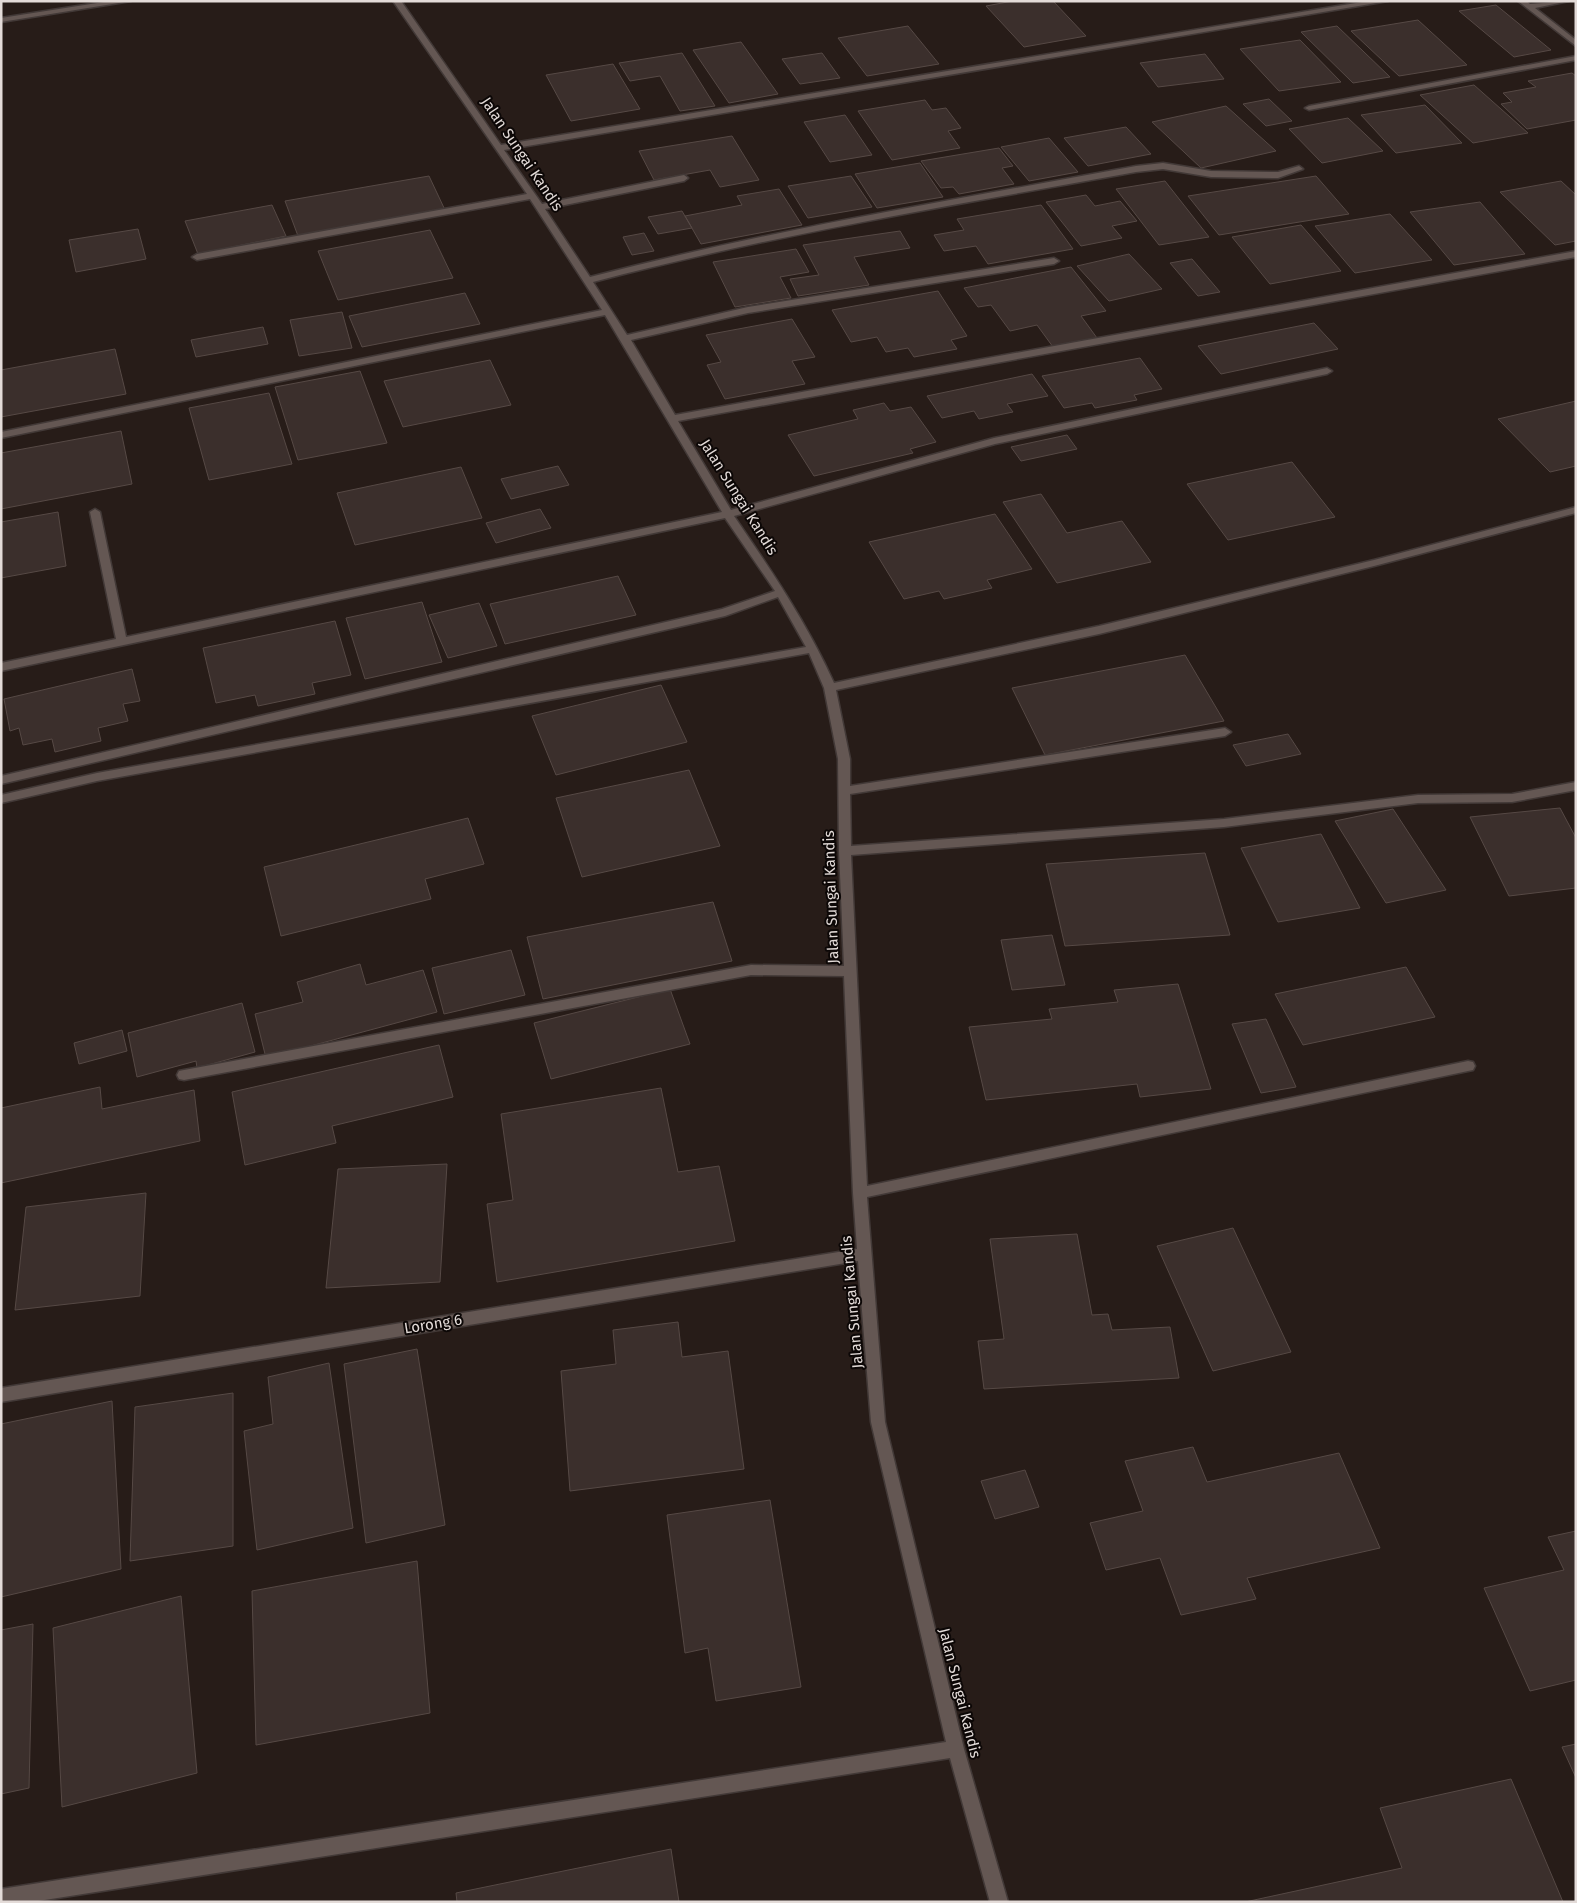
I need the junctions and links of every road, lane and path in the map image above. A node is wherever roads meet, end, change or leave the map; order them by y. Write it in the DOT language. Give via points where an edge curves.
graph roads {
  1 [pos="126,1"];
  2 [pos="397,1"];
  3 [pos="1384,1"];
  4 [pos="1522,1"];
  5 [pos="1565,1"];
  6 [pos="1530,6"];
  7 [pos="1,20"];
  8 [pos="1576,44"];
  9 [pos="1576,58"];
  10 [pos="1309,108"];
  11 [pos="500,148"];
  12 [pos="1299,169"];
  13 [pos="684,178"];
  14 [pos="532,196"];
  15 [pos="538,207"];
  16 [pos="1576,254"];
  17 [pos="197,257"];
  18 [pos="1054,261"];
  19 [pos="587,281"];
  20 [pos="608,312"];
  21 [pos="625,338"];
  22 [pos="1327,371"];
  23 [pos="672,419"];
  24 [pos="1,435"];
  25 [pos="1576,510"];
  26 [pos="95,512"];
  27 [pos="728,514"];
  28 [pos="780,592"];
  29 [pos="122,642"];
  30 [pos="813,649"];
  31 [pos="1,667"];
  32 [pos="830,688"];
  33 [pos="1225,732"];
  34 [pos="1,780"];
  35 [pos="1576,786"];
  36 [pos="844,790"];
  37 [pos="1,799"];
  38 [pos="844,852"];
  39 [pos="851,972"];
  40 [pos="1468,1066"];
  41 [pos="184,1075"];
  42 [pos="860,1193"];
  43 [pos="864,1254"];
  44 [pos="1,1395"];
  45 [pos="956,1749"];
  46 [pos="1,1898"];
  47 [pos="1000,1902"];
  1 -- 7 [label="street"];
  2 -- 11 [label="street, Jalan Sungai Kandis"];
  3 -- 11 [label="street"];
  4 -- 6 [label="street"];
  5 -- 6 [label="street"];
  6 -- 8 [label="street"];
  9 -- 10 [label="street"];
  11 -- 14 [label="street, Jalan Sungai Kandis"];
  12 -- 19 [label="street" via="1278,175 1211,174 1164,166 1136,169 801,230"];
  13 -- 15 [label="street"];
  14 -- 15 [label="street, Jalan Sungai Kandis"];
  14 -- 17 [label="street"];
  15 -- 19 [label="street, Jalan Sungai Kandis"];
  16 -- 23 [label="street"];
  18 -- 21 [label="street" via="748,310"];
  19 -- 20 [label="street, Jalan Sungai Kandis"];
  20 -- 21 [label="street, Jalan Sungai Kandis"];
  20 -- 24 [label="street"];
  21 -- 23 [label="street, Jalan Sungai Kandis"];
  22 -- 27 [label="street" via="994,441"];
  23 -- 27 [label="street, Jalan Sungai Kandis"];
  25 -- 32 [label="street" via="1374,564 1118,625"];
  26 -- 29 [label="street"];
  27 -- 28 [label="street, Jalan Sungai Kandis"];
  27 -- 29 [label="street"];
  28 -- 30 [label="street, Jalan Sungai Kandis"];
  28 -- 34 [label="street" via="706,616"];
  29 -- 31 [label="street"];
  30 -- 32 [label="street, Jalan Sungai Kandis"];
  30 -- 37 [label="street" via="97,777"];
  32 -- 36 [label="street, Jalan Sungai Kandis" via="844,759"];
  33 -- 36 [label="street"];
  35 -- 38 [label="street" via="1512,798 1418,800 1224,823"];
  36 -- 38 [label="street, Jalan Sungai Kandis"];
  38 -- 39 [label="street, Jalan Sungai Kandis"];
  39 -- 41 [label="street" via="751,970"];
  39 -- 42 [label="street, Jalan Sungai Kandis"];
  40 -- 42 [label="street"];
  42 -- 43 [label="street, Jalan Sungai Kandis"];
  43 -- 44 [label="street, Lorong 6"];
  43 -- 45 [label="street, Jalan Sungai Kandis" via="878,1422"];
  45 -- 46 [label="street"];
  45 -- 47 [label="street, Jalan Sungai Kandis"];
}
